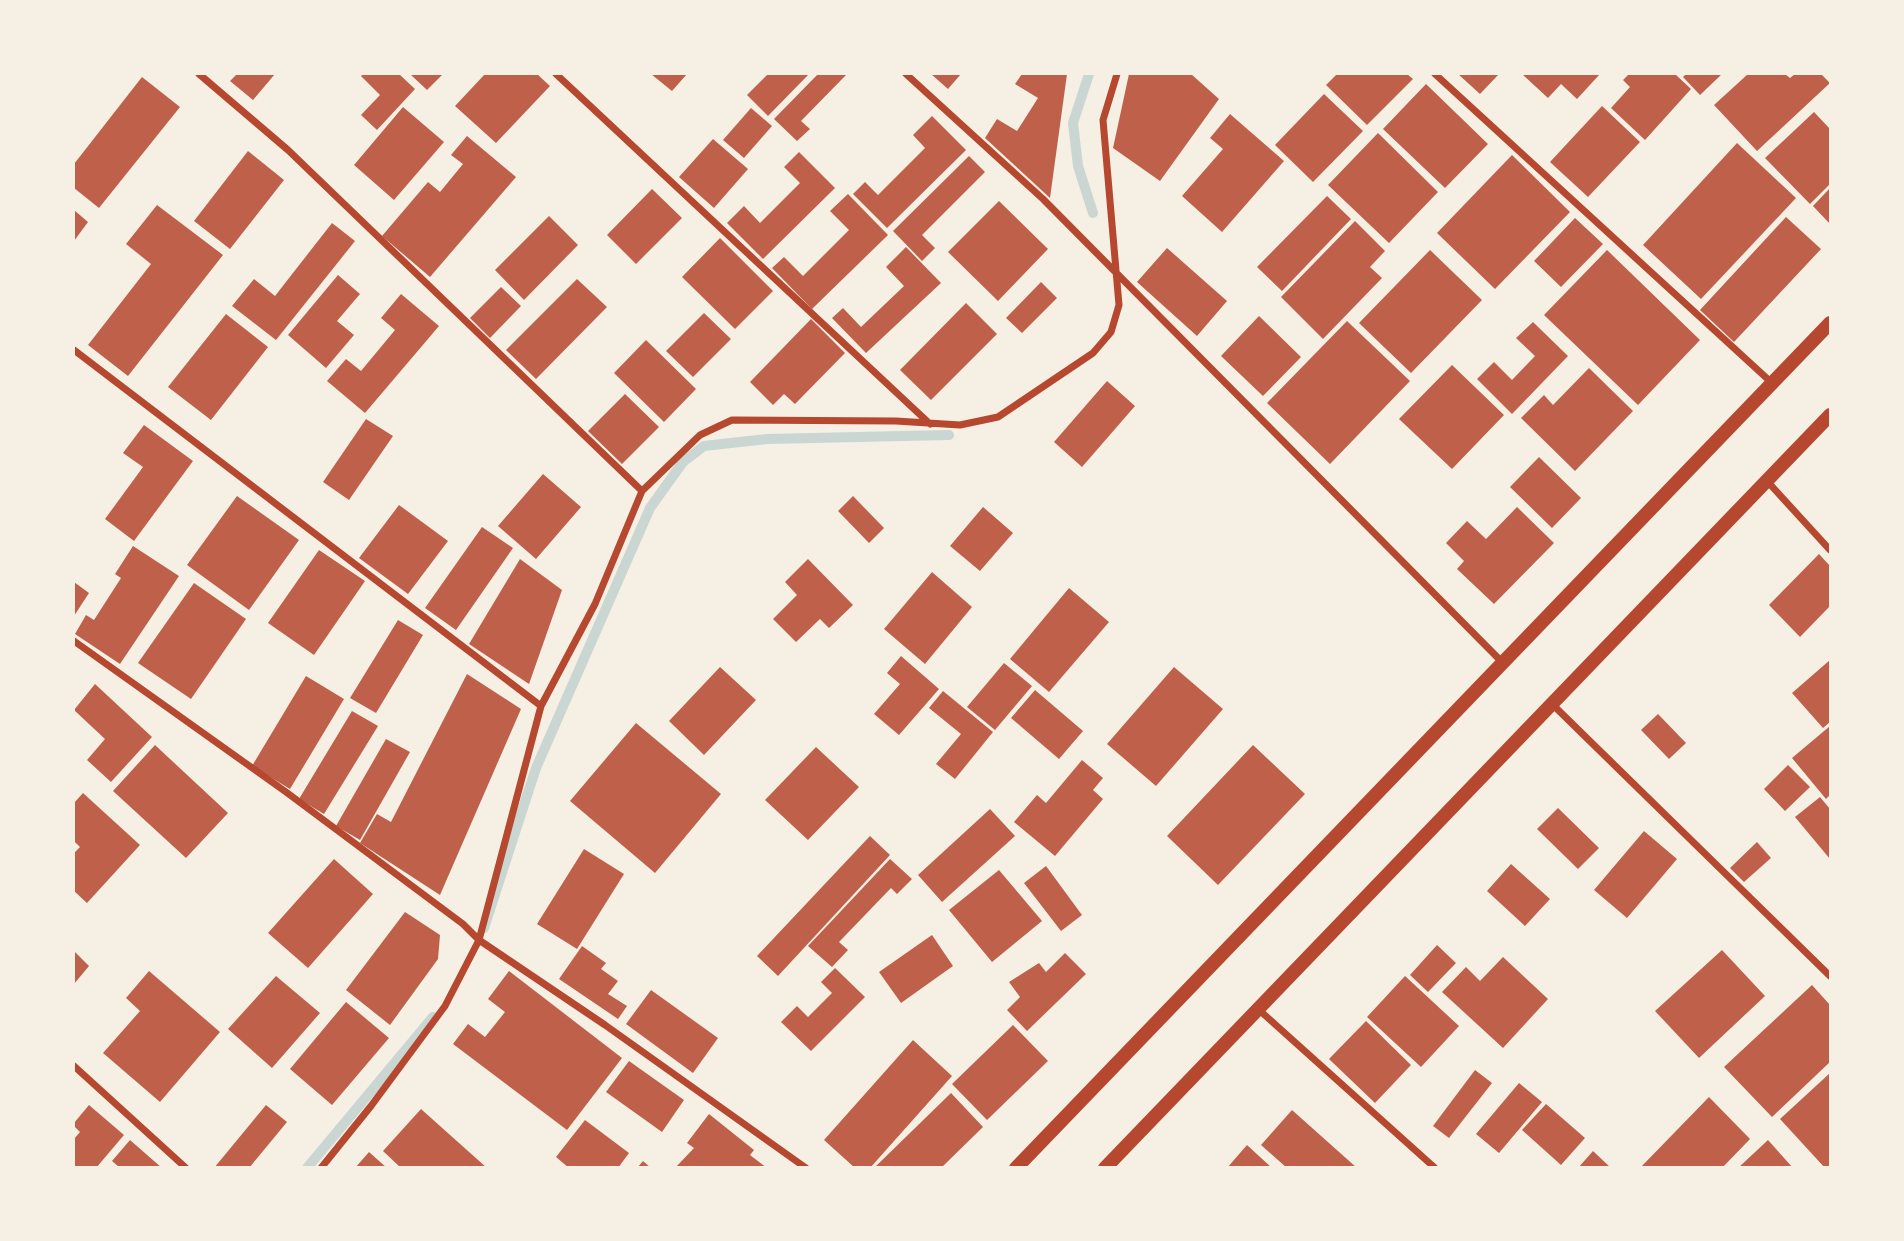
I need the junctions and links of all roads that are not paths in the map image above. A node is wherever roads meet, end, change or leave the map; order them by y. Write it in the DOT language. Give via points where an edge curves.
graph roads {
  1 [pos="200,74"];
  2 [pos="556,74"];
  3 [pos="906,74"];
  4 [pos="1117,74"];
  5 [pos="1435,74"];
  6 [pos="1116,273"];
  7 [pos="1830,323"];
  8 [pos="74,350"];
  9 [pos="1772,383"];
  10 [pos="1830,415"];
  11 [pos="930,425"];
  12 [pos="1767,481"];
  13 [pos="642,491"];
  14 [pos="1830,550"];
  15 [pos="74,641"];
  16 [pos="1502,663"];
  17 [pos="1552,704"];
  18 [pos="541,706"];
  19 [pos="479,940"];
  20 [pos="1830,976"];
  21 [pos="1258,1009"];
  22 [pos="74,1066"];
  23 [pos="186,1167"];
  24 [pos="321,1167"];
  25 [pos="803,1167"];
  26 [pos="1016,1167"];
  27 [pos="1105,1167"];
  28 [pos="1435,1167"];
  1 -- 13 [label="street" via="288,150"];
  2 -- 11 [label="street"];
  3 -- 6 [label="street" via="1043,199"];
  4 -- 6 [label="street" via="1103,120"];
  5 -- 9 [label="street"];
  6 -- 11 [label="street" via="1119,305 1111,332 1093,353 998,417 960,425"];
  6 -- 16 [label="street"];
  7 -- 9 [label="main road"];
  8 -- 18 [label="street"];
  9 -- 16 [label="main road"];
  10 -- 12 [label="main road"];
  11 -- 13 [label="street" via="732,420 700,435"];
  12 -- 14 [label="street"];
  12 -- 17 [label="main road"];
  13 -- 18 [label="street" via="595,604"];
  15 -- 19 [label="street" via="286,792"];
  16 -- 26 [label="main road"];
  17 -- 20 [label="street"];
  17 -- 21 [label="main road"];
  18 -- 19 [label="street"];
  19 -- 24 [label="street" via="445,1006"];
  19 -- 25 [label="street"];
  21 -- 27 [label="main road"];
  21 -- 28 [label="street"];
  22 -- 23 [label="street"];
}
